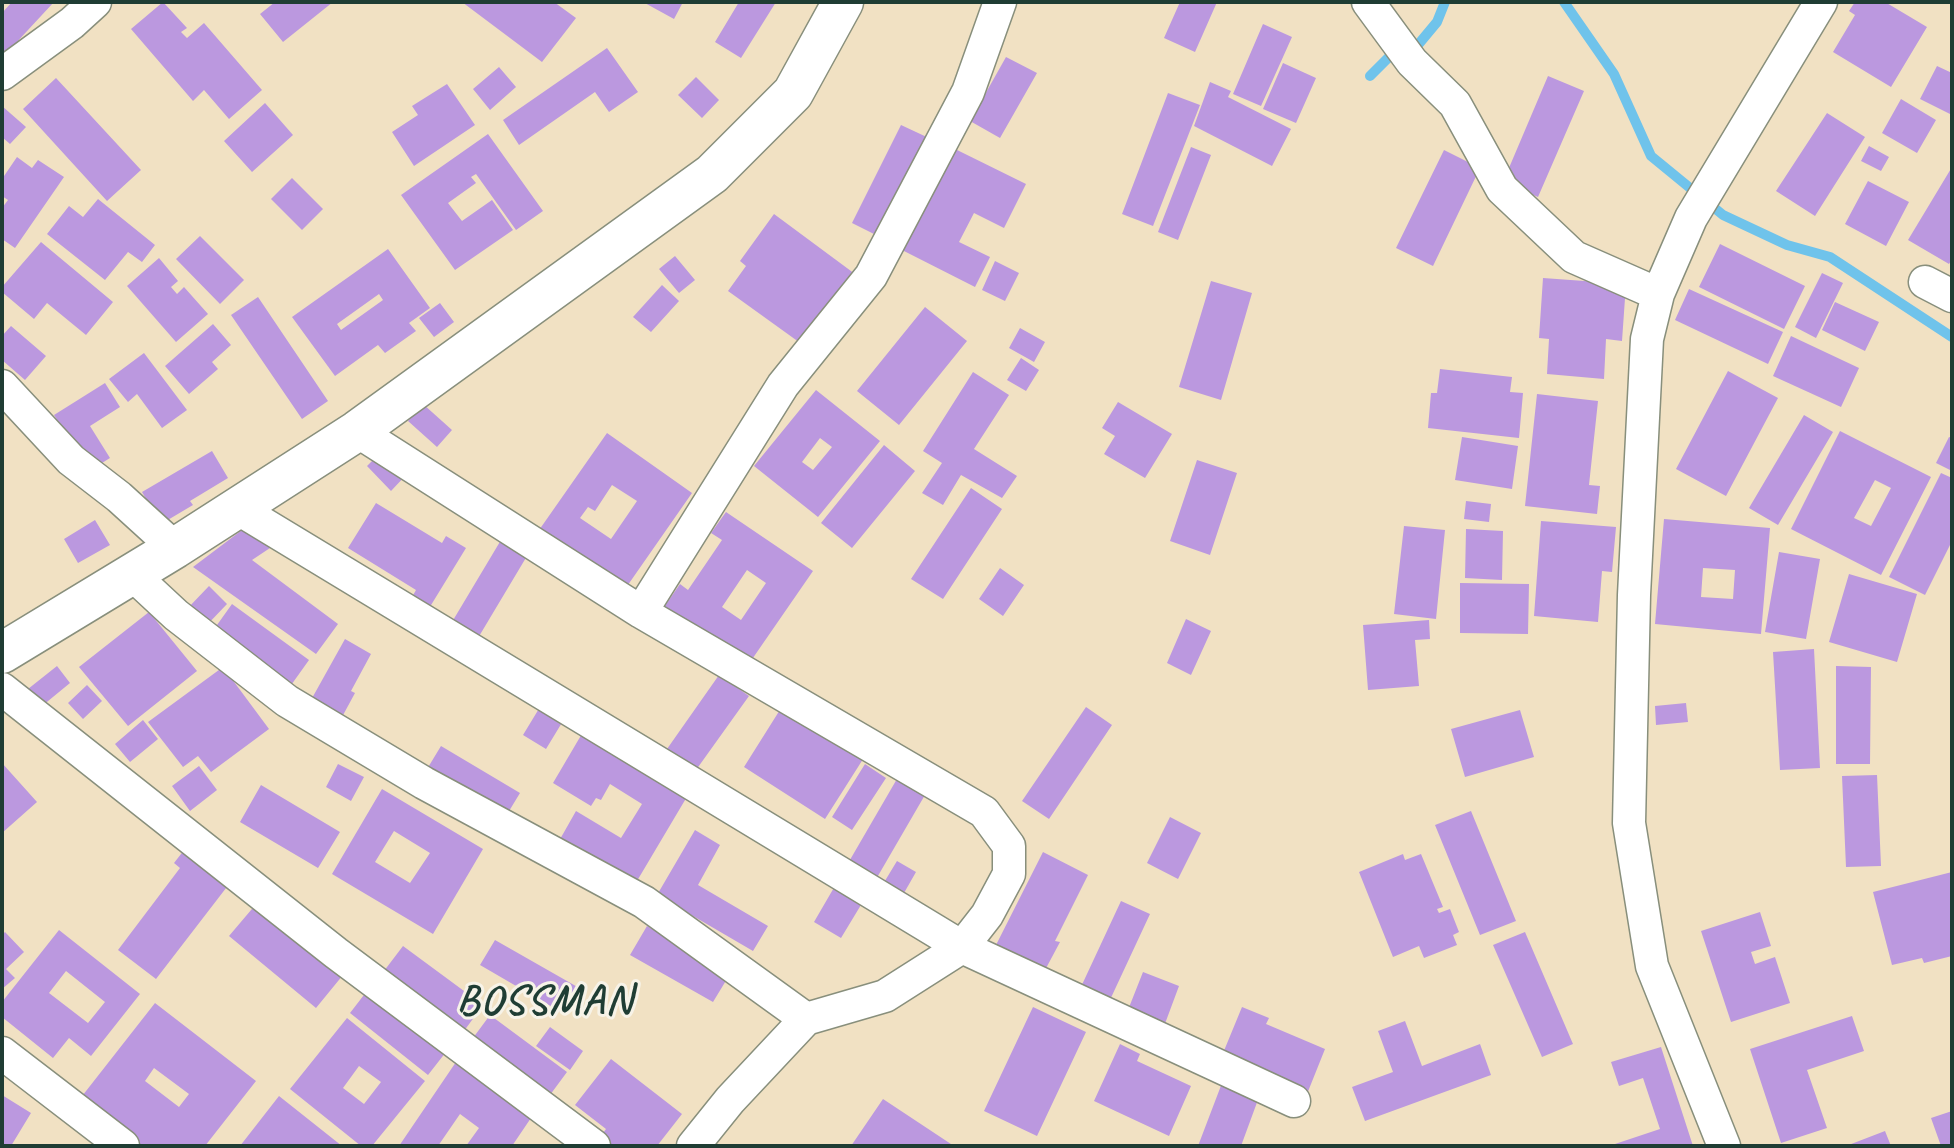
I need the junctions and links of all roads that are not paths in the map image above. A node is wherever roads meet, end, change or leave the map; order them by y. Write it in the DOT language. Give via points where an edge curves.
graph roads {
  1 [pos="95,2"];
  2 [pos="843,2"];
  3 [pos="1000,2"];
  4 [pos="1368,2"];
  5 [pos="1821,2"];
  6 [pos="2,74"];
  7 [pos="1658,294"];
  8 [pos="2,386"];
  9 [pos="357,431"];
  10 [pos="237,508"];
  11 [pos="175,548"];
  12 [pos="133,575"];
  13 [pos="641,612"];
  14 [pos="2,653"];
  15 [pos="2,689"];
  16 [pos="962,947"];
  17 [pos="806,1019"];
  18 [pos="2,1053"];
  19 [pos="1294,1101"];
  20 [pos="123,1146"];
  21 [pos="594,1146"];
  22 [pos="693,1146"];
  23 [pos="1724,1146"];
  1 -- 6 [label="street"];
  2 -- 9 [label="street" via="793,93 712,174"];
  3 -- 13 [label="street" via="968,92 871,276 783,385"];
  4 -- 7 [label="street" via="1404,54 1455,104 1502,189 1574,257"];
  5 -- 7 [label="street" via="1703,199"];
  7 -- 23 [label="street" via="1647,339 1629,823 1652,966"];
  8 -- 11 [label="street" via="71,460"];
  9 -- 10 [label="street"];
  9 -- 13 [label="street"];
  10 -- 11 [label="street"];
  10 -- 16 [label="street"];
  11 -- 12 [label="street"];
  12 -- 14 [label="street"];
  12 -- 17 [label="street" via="287,701 424,783 644,902"];
  13 -- 16 [label="street" via="984,812 1009,846 1009,874"];
  15 -- 21 [label="street" via="336,953"];
  16 -- 17 [label="street" via="885,996"];
  16 -- 19 [label="street"];
  17 -- 22 [label="street"];
  18 -- 20 [label="street"];
}
